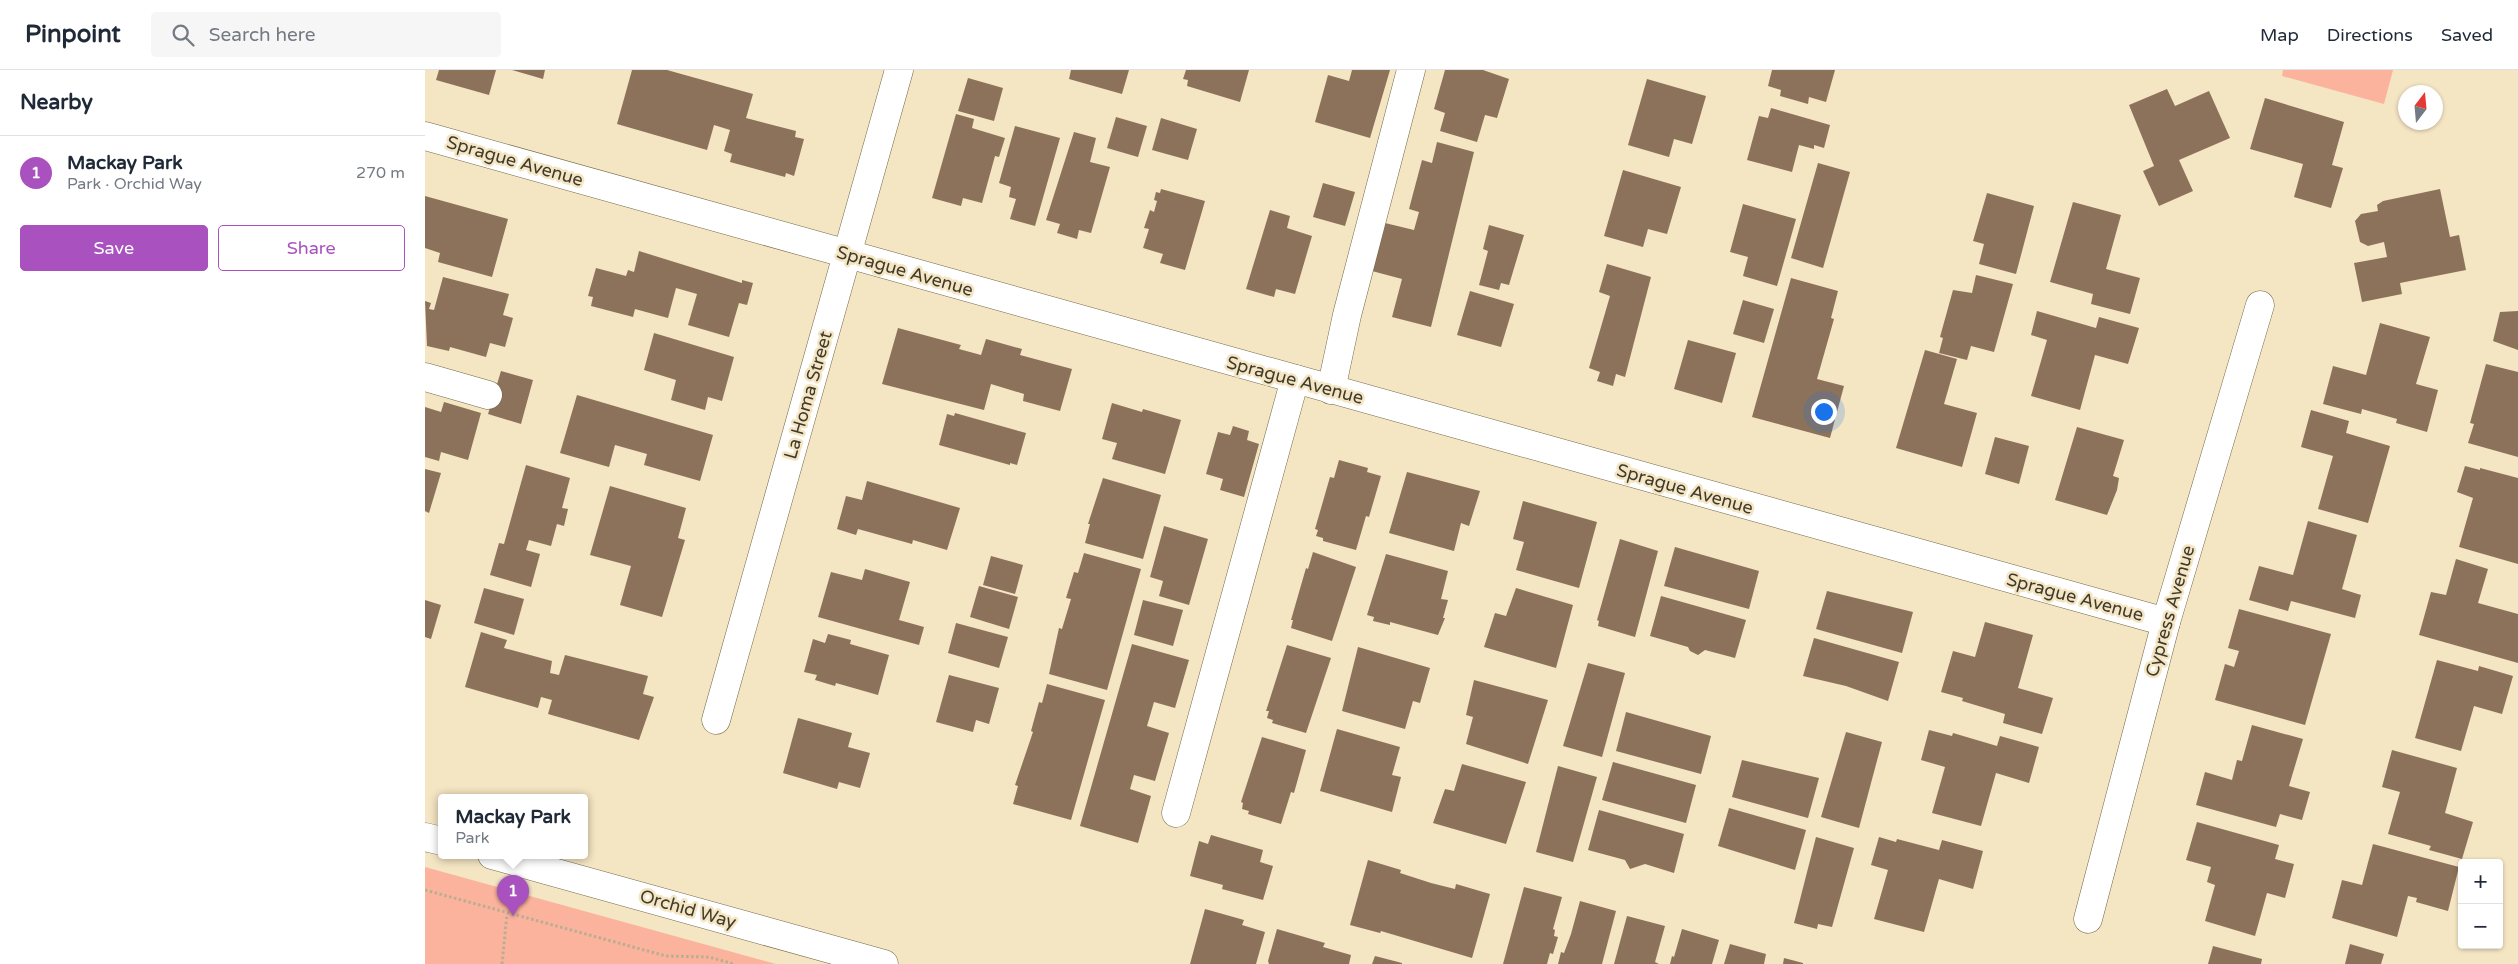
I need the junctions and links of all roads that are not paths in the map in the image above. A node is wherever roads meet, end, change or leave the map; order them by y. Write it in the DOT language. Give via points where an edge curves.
graph roads {
  1 [pos="899,70"];
  2 [pos="1411,70"];
  3 [pos="425,136"];
  4 [pos="848,255"];
  5 [pos="2260,305"];
  6 [pos="425,377"];
  7 [pos="1295,380"];
  8 [pos="1331,390"];
  9 [pos="488,395"];
  10 [pos="2166,622"];
  11 [pos="716,720"];
  12 [pos="1176,813"];
  13 [pos="425,837"];
  14 [pos="438,840"];
  15 [pos="506,859"];
  16 [pos="2088,919"];
  17 [pos="884,964"];
  1 -- 4 [label="street, La Homa Street"];
  2 -- 8 [label="street" via="1347,315"];
  3 -- 4 [label="street, Sprague Avenue"];
  4 -- 7 [label="street, Sprague Avenue"];
  4 -- 11 [label="street, La Homa Street"];
  5 -- 10 [label="street, Cypress Avenue"];
  6 -- 9 [label="street"];
  7 -- 8 [label="street, Sprague Avenue"];
  7 -- 12 [label="street"];
  8 -- 10 [label="street, Sprague Avenue"];
  10 -- 16 [label="street, Cypress Avenue"];
  13 -- 14 [label="street"];
  15 -- 17 [label="street, Orchid Way"];
}
